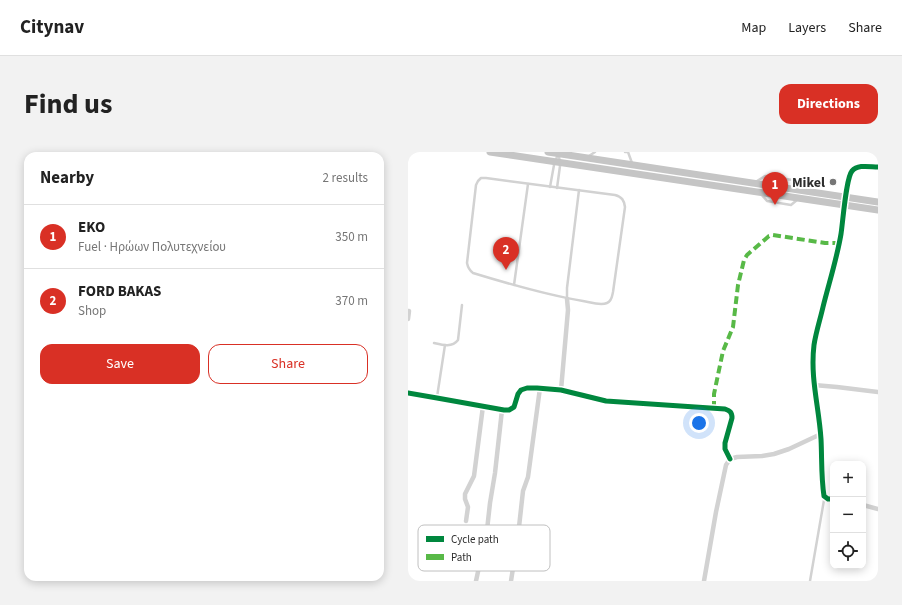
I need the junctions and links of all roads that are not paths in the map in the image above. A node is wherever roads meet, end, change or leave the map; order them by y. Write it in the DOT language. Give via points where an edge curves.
graph roads {
  1 [pos="490,152"];
  2 [pos="548,152"];
  3 [pos="595,152"];
  4 [pos="625,152"];
  5 [pos="559,154"];
  6 [pos="587,158"];
  7 [pos="558,162"];
  8 [pos="633,165"];
  9 [pos="878,167"];
  10 [pos="528,184"];
  11 [pos="550,187"];
  12 [pos="557,188"];
  13 [pos="579,190"];
  14 [pos="846,197"];
  15 [pos="878,202"];
  16 [pos="845,205"];
  17 [pos="878,210"];
  18 [pos="514,285"];
  19 [pos="567,299"];
  20 [pos="462,305"];
  21 [pos="409,311"];
  22 [pos="408,319"];
  23 [pos="434,343"];
  24 [pos="445,345"];
  25 [pos="814,385"];
  26 [pos="540,388"];
  27 [pos="561,390"];
  28 [pos="878,392"];
  29 [pos="408,394"];
  30 [pos="437,398"];
  31 [pos="483,406"];
  32 [pos="502,410"];
  33 [pos="821,434"];
  34 [pos="730,460"];
  35 [pos="826,498"];
  36 [pos="830,499"];
  37 [pos="866,506"];
  38 [pos="878,509"];
  39 [pos="466,521"];
  40 [pos="488,525"];
  41 [pos="519,525"];
  42 [pos="478,571"];
  43 [pos="513,571"];
  44 [pos="476,581"];
  45 [pos="511,581"];
  46 [pos="704,581"];
  47 [pos="810,581"];
  1 -- 7 [label="main road"];
  2 -- 5 [label="main road"];
  3 -- 6 [label="lane"];
  4 -- 8 [label="lane" via="628,152"];
  5 -- 6 [label="main road"];
  5 -- 7 [label="lane"];
  5 -- 7 [label="lane"];
  6 -- 8 [label="main road"];
  7 -- 11 [label="lane"];
  7 -- 12 [label="lane"];
  7 -- 16 [label="main road"];
  8 -- 14 [label="main road"];
  9 -- 14 [label="street" via="861,167 853,171 849,177"];
  10 -- 11 [label="lane"];
  10 -- 18 [label="lane"];
  10 -- 18 [label="lane" via="481,178 476,185 468,267 473,273"];
  11 -- 12 [label="lane"];
  12 -- 13 [label="lane"];
  13 -- 19 [label="lane"];
  13 -- 19 [label="lane" via="619,196 625,207 611,300 599,304"];
  14 -- 15 [label="main road"];
  14 -- 16 [label="street"];
  16 -- 17 [label="main road"];
  16 -- 25 [label="street" via="838,248 814,346"];
  18 -- 19 [label="lane"];
  19 -- 27 [label="street"];
  20 -- 24 [label="lane" via="458,340 454,344"];
  21 -- 22 [label="street"];
  23 -- 24 [label="lane"];
  24 -- 30 [label="lane"];
  25 -- 28 [label="street"];
  25 -- 33 [label="street"];
  26 -- 27 [label="street"];
  26 -- 32 [label="street" via="522,390 514,407"];
  26 -- 41 [label="street"];
  27 -- 34 [label="street" via="606,401 730,410 732,418 725,443"];
  29 -- 30 [label="street"];
  30 -- 31 [label="street"];
  31 -- 32 [label="street"];
  31 -- 39 [label="street" via="474,476 465,494 468,507"];
  32 -- 40 [label="street"];
  33 -- 34 [label="street" via="783,452"];
  33 -- 35 [label="street" via="822,487"];
  34 -- 46 [label="street" via="726,465"];
  35 -- 36 [label="street"];
  35 -- 47 [label="lane"];
  37 -- 38 [label="street"];
  42 -- 44 [label="street"];
  43 -- 45 [label="street"];
}
